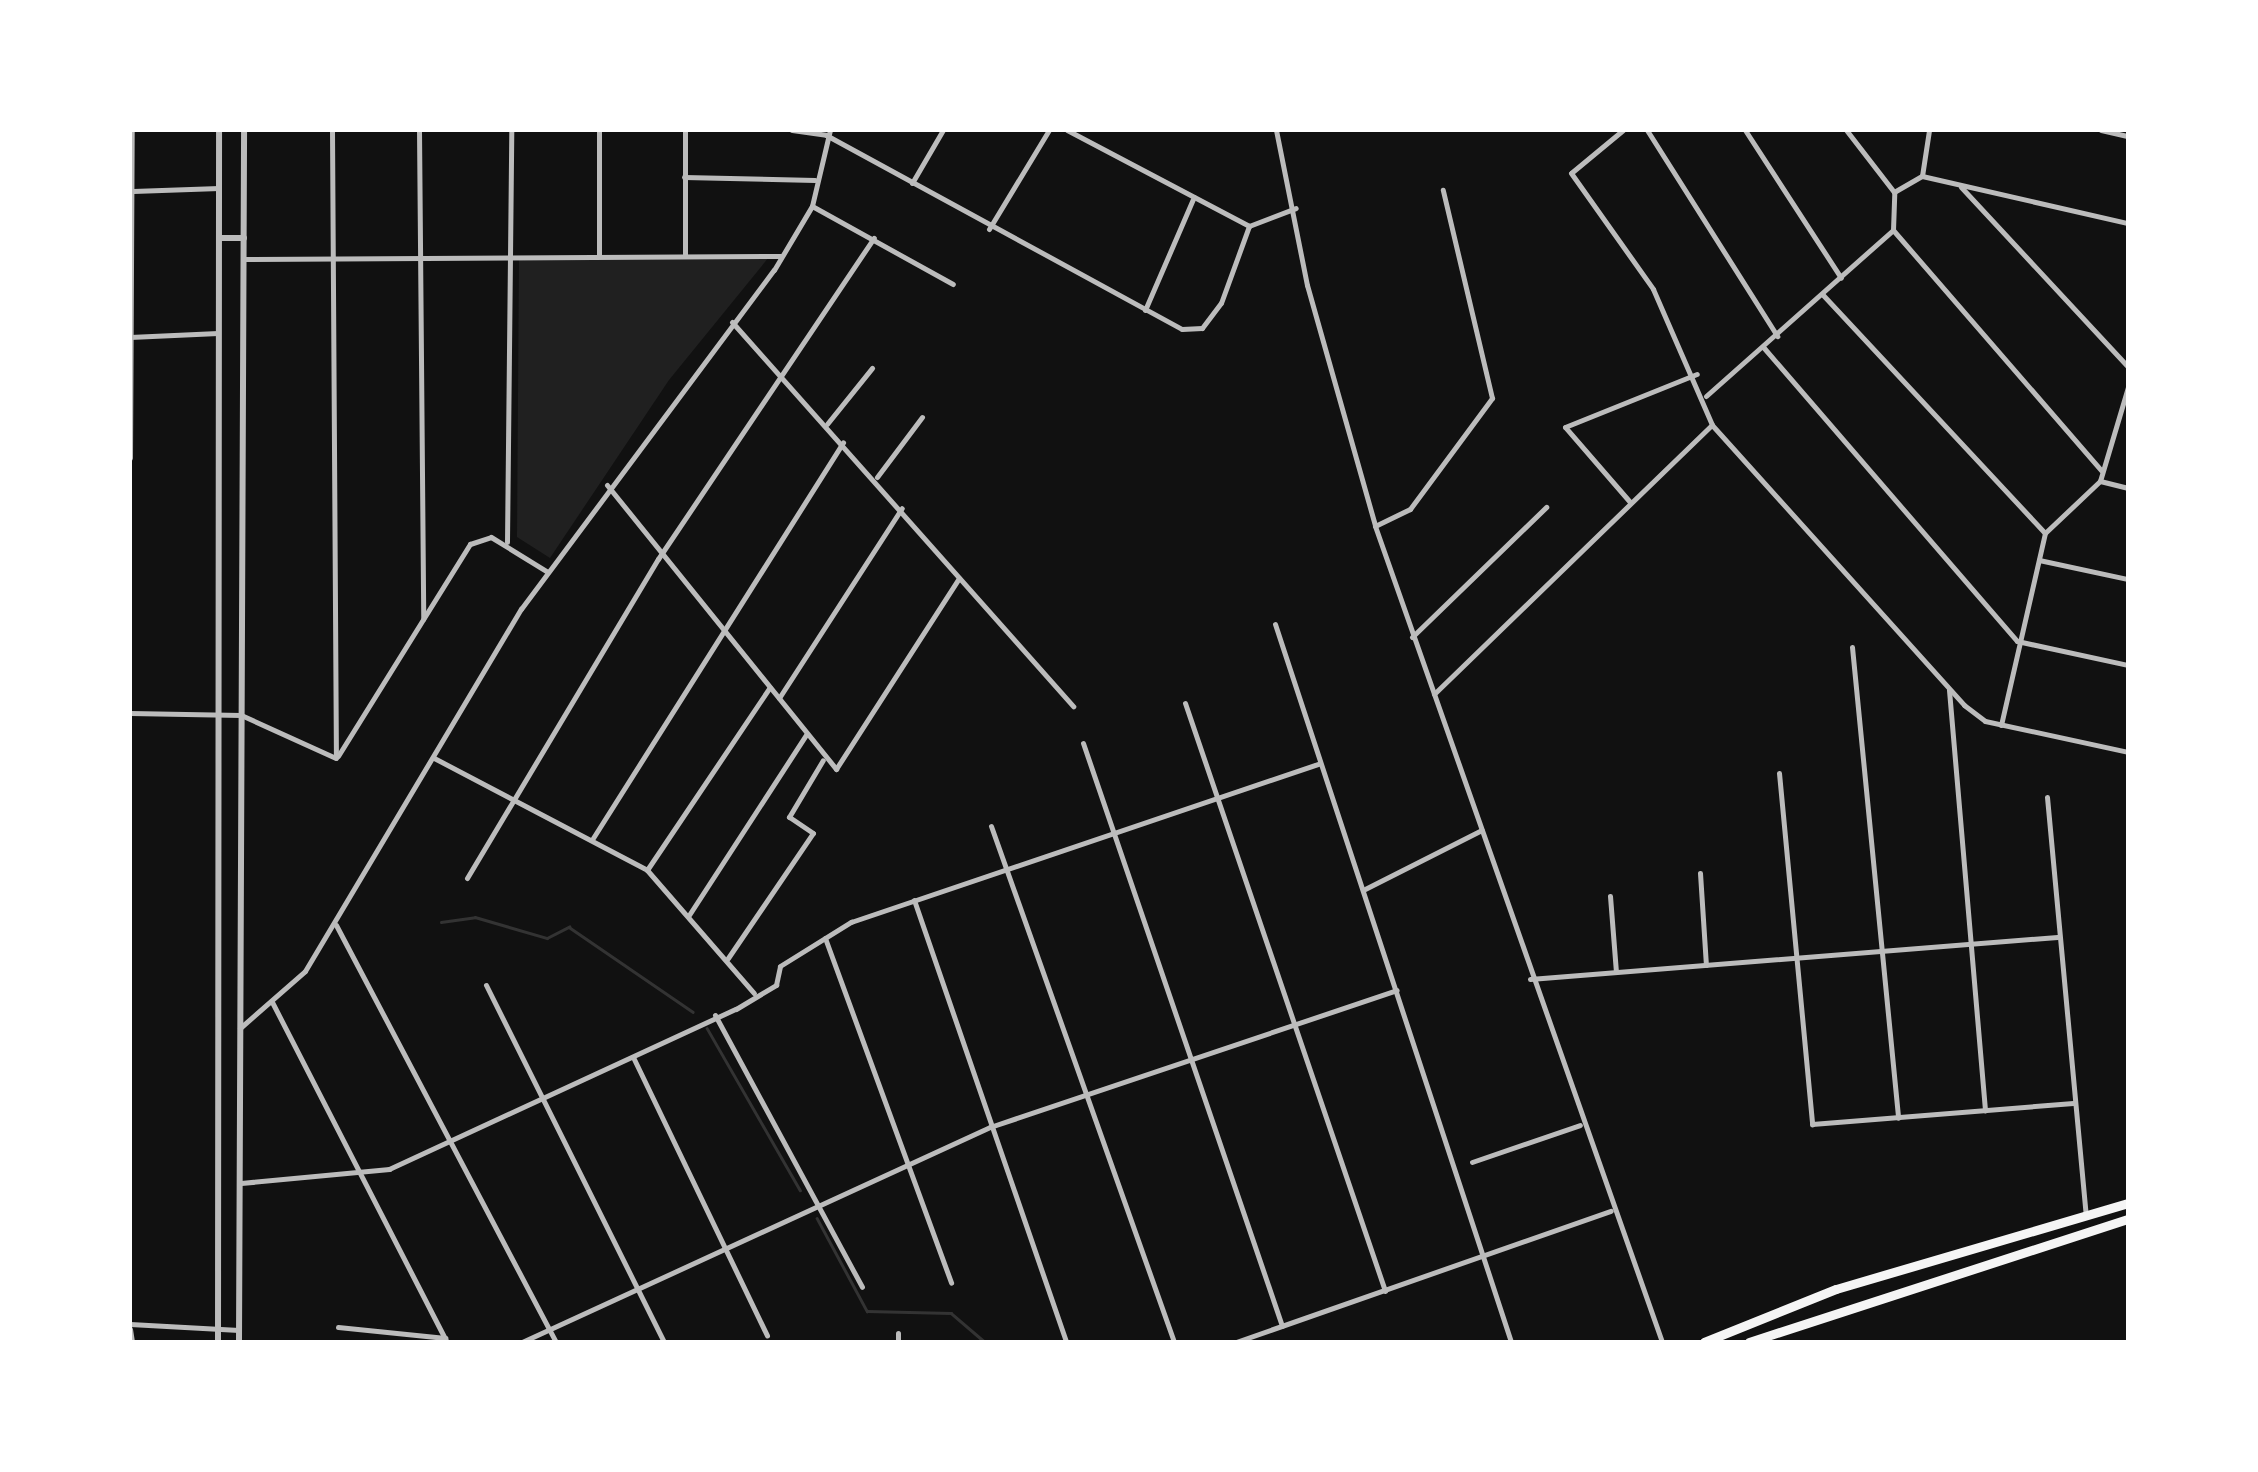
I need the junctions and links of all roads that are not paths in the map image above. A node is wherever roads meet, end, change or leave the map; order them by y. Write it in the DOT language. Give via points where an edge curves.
graph roads {
  1 [pos="132,130"];
  2 [pos="219,130"];
  3 [pos="244,130"];
  4 [pos="332,130"];
  5 [pos="419,130"];
  6 [pos="511,130"];
  7 [pos="600,130"];
  8 [pos="685,130"];
  9 [pos="792,130"];
  10 [pos="943,130"];
  11 [pos="1049,130"];
  12 [pos="1067,130"];
  13 [pos="1276,130"];
  14 [pos="1623,130"];
  15 [pos="1647,130"];
  16 [pos="1745,130"];
  17 [pos="1846,130"];
  18 [pos="1929,130"];
  19 [pos="2101,130"];
  20 [pos="828,132"];
  21 [pos="2128,136"];
  22 [pos="684,176"];
  23 [pos="1922,176"];
  24 [pos="815,180"];
  25 [pos="911,184"];
  26 [pos="1961,187"];
  27 [pos="219,188"];
  28 [pos="1443,190"];
  29 [pos="131,191"];
  30 [pos="1894,192"];
  31 [pos="1194,197"];
  32 [pos="812,206"];
  33 [pos="1296,208"];
  34 [pos="2128,223"];
  35 [pos="1249,226"];
  36 [pos="990,230"];
  37 [pos="1894,230"];
  38 [pos="220,238"];
  39 [pos="244,238"];
  40 [pos="874,238"];
  41 [pos="511,253"];
  42 [pos="599,254"];
  43 [pos="684,254"];
  44 [pos="418,256"];
  45 [pos="782,256"];
  46 [pos="332,257"];
  47 [pos="244,260"];
  48 [pos="1841,278"];
  49 [pos="953,284"];
  50 [pos="1823,295"];
  51 [pos="1145,310"];
  52 [pos="732,322"];
  53 [pos="221,333"];
  54 [pos="1777,336"];
  55 [pos="131,337"];
  56 [pos="1764,348"];
  57 [pos="2128,367"];
  58 [pos="872,368"];
  59 [pos="780,372"];
  60 [pos="1697,374"];
  61 [pos="2128,387"];
  62 [pos="1706,396"];
  63 [pos="2126,399"];
  64 [pos="922,417"];
  65 [pos="827,424"];
  66 [pos="1712,425"];
  67 [pos="843,442"];
  68 [pos="130,458"];
  69 [pos="2101,470"];
  70 [pos="876,478"];
  71 [pos="2100,481"];
  72 [pos="607,485"];
  73 [pos="2128,488"];
  74 [pos="1630,502"];
  75 [pos="903,506"];
  76 [pos="1546,507"];
  77 [pos="1376,526"];
  78 [pos="2045,533"];
  79 [pos="507,542"];
  80 [pos="664,552"];
  81 [pos="2039,560"];
  82 [pos="546,572"];
  83 [pos="959,578"];
  84 [pos="2128,579"];
  85 [pos="423,619"];
  86 [pos="1275,624"];
  87 [pos="723,629"];
  88 [pos="1412,637"];
  89 [pos="2016,641"];
  90 [pos="1852,647"];
  91 [pos="2128,664"];
  92 [pos="770,686"];
  93 [pos="1949,687"];
  94 [pos="1434,695"];
  95 [pos="779,698"];
  96 [pos="1184,703"];
  97 [pos="1074,706"];
  98 [pos="130,712"];
  99 [pos="221,714"];
  100 [pos="241,714"];
  101 [pos="2001,725"];
  102 [pos="806,734"];
  103 [pos="1083,742"];
  104 [pos="2128,752"];
  105 [pos="336,758"];
  106 [pos="434,758"];
  107 [pos="824,759"];
  108 [pos="1320,764"];
  109 [pos="1778,773"];
  110 [pos="2046,797"];
  111 [pos="1216,798"];
  112 [pos="513,801"];
  113 [pos="991,826"];
  114 [pos="1482,830"];
  115 [pos="1111,833"];
  116 [pos="593,838"];
  117 [pos="648,870"];
  118 [pos="1007,870"];
  119 [pos="1700,873"];
  120 [pos="467,878"];
  121 [pos="1363,890"];
  122 [pos="1610,896"];
  123 [pos="914,900"];
  124 [pos="690,914"];
  125 [pos="336,925"];
  126 [pos="825,938"];
  127 [pos="2057,938"];
  128 [pos="1970,944"];
  129 [pos="1880,949"];
  130 [pos="728,958"];
  131 [pos="1793,958"];
  132 [pos="1706,964"];
  133 [pos="1616,972"];
  134 [pos="1530,979"];
  135 [pos="486,985"];
  136 [pos="1397,990"];
  137 [pos="754,994"];
  138 [pos="272,1002"];
  139 [pos="715,1015"];
  140 [pos="1295,1020"];
  141 [pos="240,1028"];
  142 [pos="633,1056"];
  143 [pos="1189,1060"];
  144 [pos="1091,1096"];
  145 [pos="538,1099"];
  146 [pos="2073,1103"];
  147 [pos="1985,1110"];
  148 [pos="1898,1118"];
  149 [pos="1580,1124"];
  150 [pos="990,1127"];
  151 [pos="451,1140"];
  152 [pos="905,1162"];
  153 [pos="1472,1162"];
  154 [pos="361,1178"];
  155 [pos="241,1183"];
  156 [pos="818,1200"];
  157 [pos="2128,1203"];
  158 [pos="1610,1211"];
  159 [pos="2086,1214"];
  160 [pos="2128,1219"];
  161 [pos="725,1249"];
  162 [pos="1484,1258"];
  163 [pos="1929,1260"];
  164 [pos="1934,1276"];
  165 [pos="951,1283"];
  166 [pos="862,1287"];
  167 [pos="636,1290"];
  168 [pos="1385,1291"];
  169 [pos="130,1326"];
  170 [pos="1282,1326"];
  171 [pos="338,1327"];
  172 [pos="218,1330"];
  173 [pos="240,1330"];
  174 [pos="550,1330"];
  175 [pos="898,1333"];
  176 [pos="767,1335"];
  177 [pos="446,1340"];
  178 [pos="132,1342"];
  179 [pos="218,1342"];
  180 [pos="240,1342"];
  181 [pos="522,1342"];
  182 [pos="556,1342"];
  183 [pos="664,1342"];
  184 [pos="898,1342"];
  185 [pos="1066,1342"];
  186 [pos="1174,1342"];
  187 [pos="1236,1342"];
  188 [pos="1511,1342"];
  189 [pos="1662,1342"];
  190 [pos="1704,1342"];
  191 [pos="1749,1342"];
  1 -- 29 [label="street"];
  2 -- 27 [label="street"];
  3 -- 39 [label="street"];
  4 -- 46 [label="street"];
  5 -- 44 [label="street"];
  6 -- 41 [label="street"];
  7 -- 42 [label="street"];
  8 -- 22 [label="street"];
  9 -- 20 [label="street"];
  10 -- 25 [label="street"];
  11 -- 36 [label="street"];
  12 -- 31 [label="street"];
  13 -- 33 [label="street"];
  14 -- 60 [label="street" via="1572,173 1653,289"];
  15 -- 54 [label="street"];
  16 -- 48 [label="street"];
  17 -- 30 [label="street"];
  18 -- 23 [label="street"];
  19 -- 21 [label="street"];
  20 -- 24 [label="street"];
  20 -- 25 [label="street"];
  22 -- 24 [label="street"];
  22 -- 43 [label="street"];
  23 -- 26 [label="street"];
  23 -- 30 [label="street"];
  24 -- 32 [label="street"];
  25 -- 36 [label="street"];
  26 -- 34 [label="street"];
  26 -- 57 [label="street"];
  27 -- 29 [label="street"];
  27 -- 38 [label="street"];
  28 -- 77 [label="street" via="1492,398 1410,509"];
  29 -- 55 [label="street"];
  30 -- 37 [label="street"];
  31 -- 35 [label="street"];
  31 -- 51 [label="street"];
  32 -- 40 [label="street"];
  32 -- 45 [label="street"];
  33 -- 35 [label="street"];
  33 -- 77 [label="street" via="1307,285"];
  35 -- 51 [label="street" via="1236,272 1202,328"];
  36 -- 51 [label="street"];
  37 -- 48 [label="street"];
  37 -- 69 [label="street"];
  38 -- 39 [label="street"];
  38 -- 53 [label="street"];
  39 -- 47 [label="street"];
  40 -- 49 [label="street"];
  40 -- 59 [label="street"];
  41 -- 42 [label="street"];
  41 -- 44 [label="street"];
  41 -- 79 [label="street"];
  42 -- 43 [label="street"];
  43 -- 45 [label="street"];
  44 -- 46 [label="street"];
  44 -- 85 [label="street"];
  45 -- 52 [label="street"];
  46 -- 47 [label="street"];
  46 -- 105 [label="street"];
  47 -- 100 [label="street"];
  48 -- 50 [label="street"];
  50 -- 54 [label="street"];
  50 -- 78 [label="street"];
  52 -- 59 [label="street"];
  52 -- 72 [label="street"];
  53 -- 55 [label="street"];
  53 -- 99 [label="street"];
  54 -- 56 [label="street"];
  55 -- 68 [label="street"];
  56 -- 62 [label="street"];
  56 -- 89 [label="street"];
  58 -- 65 [label="street"];
  59 -- 65 [label="street"];
  59 -- 80 [label="street"];
  60 -- 62 [label="street"];
  60 -- 74 [label="street" via="1565,427"];
  61 -- 63 [label="street"];
  62 -- 66 [label="street"];
  63 -- 69 [label="street"];
  64 -- 70 [label="street"];
  65 -- 67 [label="street"];
  66 -- 74 [label="street"];
  66 -- 93 [label="street"];
  67 -- 70 [label="street"];
  67 -- 87 [label="street"];
  69 -- 71 [label="street"];
  70 -- 75 [label="street"];
  71 -- 73 [label="street"];
  71 -- 78 [label="street"];
  72 -- 80 [label="street"];
  72 -- 82 [label="street"];
  74 -- 94 [label="street"];
  75 -- 83 [label="street"];
  75 -- 95 [label="street"];
  76 -- 88 [label="street"];
  77 -- 88 [label="street"];
  78 -- 81 [label="street"];
  79 -- 82 [label="street"];
  79 -- 85 [label="street" via="480,536 470,544"];
  80 -- 87 [label="street"];
  80 -- 112 [label="street"];
  81 -- 84 [label="street"];
  81 -- 89 [label="street"];
  82 -- 106 [label="street"];
  83 -- 97 [label="street"];
  83 -- 107 [label="street" via="836,768"];
  85 -- 105 [label="street"];
  86 -- 108 [label="street"];
  87 -- 92 [label="street"];
  87 -- 116 [label="street"];
  88 -- 94 [label="street"];
  89 -- 91 [label="street"];
  89 -- 101 [label="street"];
  90 -- 129 [label="street"];
  92 -- 95 [label="street"];
  92 -- 117 [label="street"];
  93 -- 101 [label="street"];
  93 -- 128 [label="street"];
  94 -- 114 [label="street"];
  95 -- 102 [label="street"];
  96 -- 111 [label="street"];
  98 -- 99 [label="street"];
  99 -- 100 [label="street"];
  99 -- 172 [label="street"];
  100 -- 105 [label="street"];
  100 -- 141 [label="street"];
  101 -- 104 [label="street"];
  102 -- 107 [label="street"];
  102 -- 124 [label="street"];
  103 -- 115 [label="street"];
  106 -- 112 [label="street"];
  106 -- 125 [label="street"];
  107 -- 130 [label="street" via="789,818 813,832"];
  108 -- 111 [label="street"];
  108 -- 121 [label="street"];
  109 -- 131 [label="street"];
  110 -- 127 [label="street"];
  111 -- 115 [label="street"];
  111 -- 140 [label="street"];
  112 -- 116 [label="street"];
  112 -- 120 [label="street"];
  113 -- 118 [label="street"];
  114 -- 121 [label="street"];
  114 -- 134 [label="street"];
  115 -- 118 [label="street"];
  115 -- 143 [label="street"];
  116 -- 117 [label="street"];
  117 -- 124 [label="street"];
  118 -- 123 [label="street"];
  118 -- 144 [label="street"];
  119 -- 132 [label="street"];
  121 -- 136 [label="street"];
  122 -- 133 [label="street"];
  123 -- 126 [label="street"];
  123 -- 150 [label="street"];
  124 -- 130 [label="street"];
  125 -- 138 [label="street"];
  125 -- 151 [label="street"];
  126 -- 137 [label="street" via="780,966 776,986"];
  126 -- 152 [label="street"];
  127 -- 128 [label="street"];
  127 -- 146 [label="street"];
  128 -- 129 [label="street"];
  128 -- 147 [label="street"];
  129 -- 131 [label="street"];
  129 -- 148 [label="street"];
  130 -- 137 [label="street"];
  131 -- 132 [label="street"];
  131 -- 148 [label="street" via="1809,1120"];
  132 -- 133 [label="street"];
  133 -- 134 [label="street"];
  134 -- 149 [label="street"];
  135 -- 145 [label="street"];
  136 -- 140 [label="street"];
  136 -- 162 [label="street"];
  137 -- 139 [label="street"];
  138 -- 141 [label="street"];
  138 -- 154 [label="street"];
  139 -- 142 [label="street"];
  139 -- 156 [label="street"];
  140 -- 143 [label="street"];
  140 -- 168 [label="street"];
  141 -- 155 [label="street"];
  142 -- 145 [label="street"];
  142 -- 161 [label="street"];
  143 -- 144 [label="street"];
  143 -- 170 [label="street"];
  144 -- 150 [label="street"];
  144 -- 186 [label="street"];
  145 -- 151 [label="street"];
  145 -- 167 [label="street"];
  146 -- 147 [label="street"];
  146 -- 159 [label="street"];
  147 -- 148 [label="street"];
  149 -- 153 [label="street"];
  149 -- 158 [label="street"];
  150 -- 152 [label="street"];
  150 -- 185 [label="street"];
  151 -- 154 [label="street"];
  151 -- 174 [label="street"];
  152 -- 156 [label="street"];
  152 -- 165 [label="street"];
  154 -- 155 [label="street"];
  154 -- 177 [label="street"];
  155 -- 173 [label="street"];
  156 -- 161 [label="street"];
  156 -- 166 [label="street"];
  157 -- 159 [label="highway"];
  158 -- 162 [label="street"];
  158 -- 189 [label="street"];
  159 -- 163 [label="highway"];
  160 -- 164 [label="highway"];
  161 -- 167 [label="street"];
  161 -- 176 [label="street"];
  162 -- 168 [label="street"];
  162 -- 188 [label="street"];
  163 -- 164 [label="highway"];
  163 -- 190 [label="highway"];
  164 -- 191 [label="highway"];
  167 -- 174 [label="street"];
  167 -- 183 [label="street"];
  168 -- 170 [label="street"];
  169 -- 172 [label="street"];
  169 -- 178 [label="street"];
  170 -- 187 [label="street"];
  171 -- 177 [label="street"];
  172 -- 173 [label="street"];
  172 -- 179 [label="street"];
  173 -- 180 [label="street"];
  174 -- 181 [label="street"];
  174 -- 182 [label="street"];
  175 -- 184 [label="street"];
}
